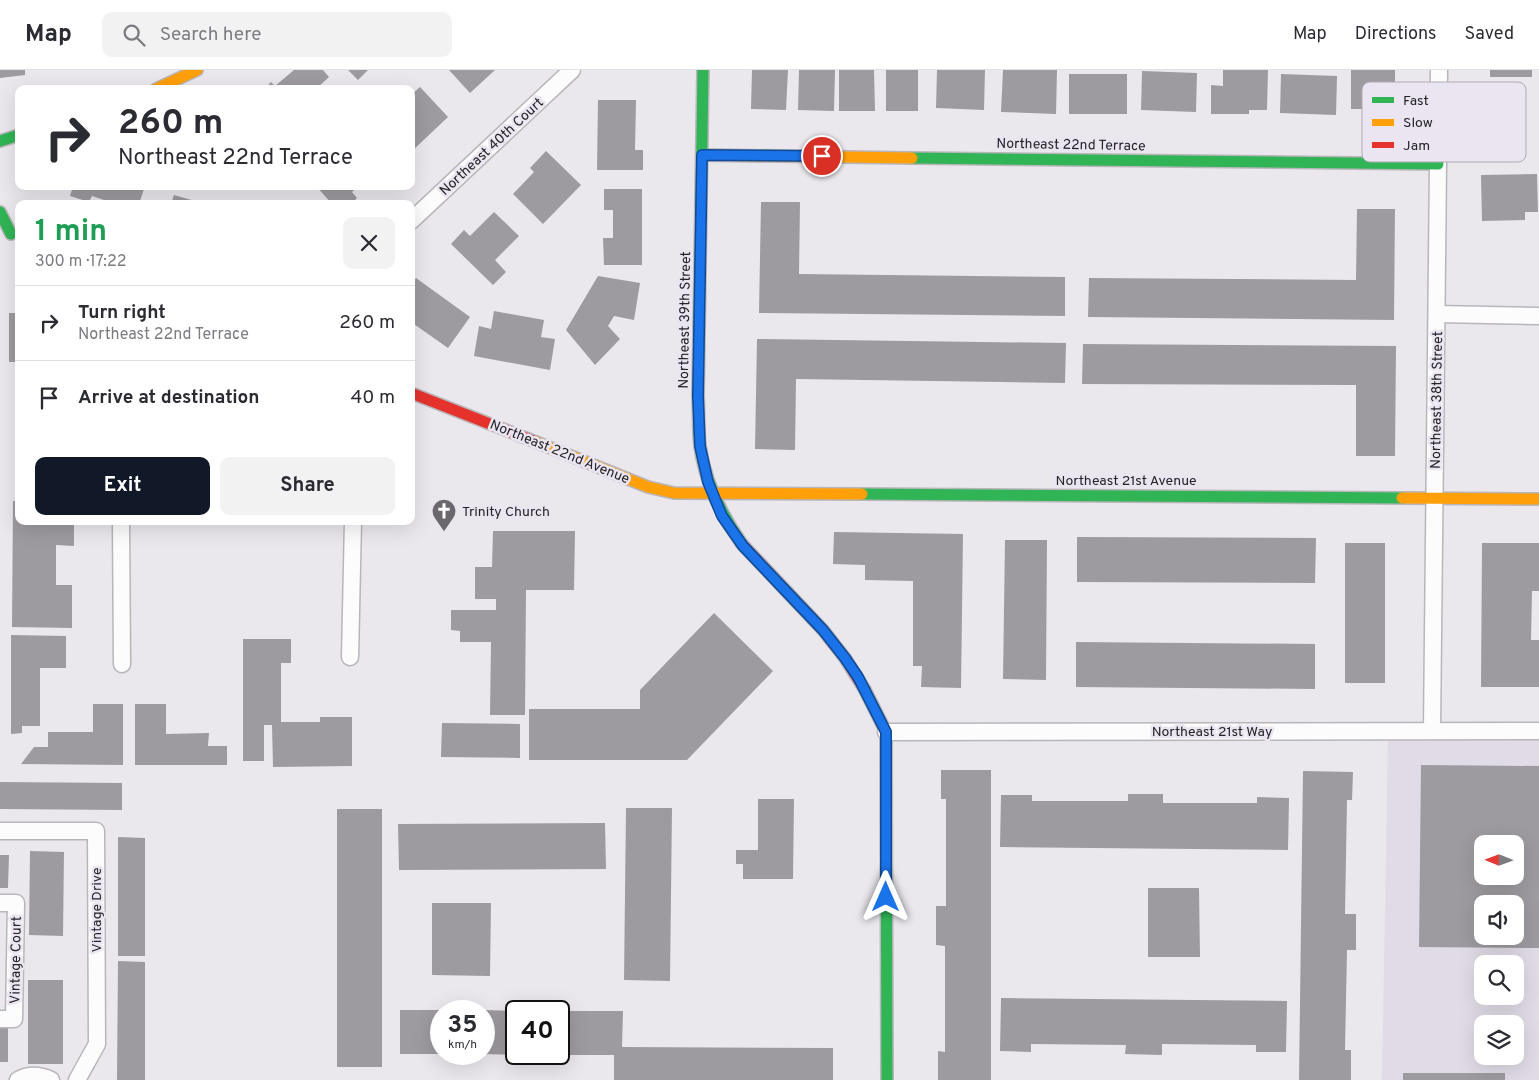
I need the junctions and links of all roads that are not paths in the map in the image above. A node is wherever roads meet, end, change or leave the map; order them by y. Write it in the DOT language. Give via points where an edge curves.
graph roads {
  1 [pos="197,70"];
  2 [pos="572,70"];
  3 [pos="704,70"];
  4 [pos="165,85"];
  5 [pos="15,136"];
  6 [pos="0,141"];
  7 [pos="702,155"];
  8 [pos="1438,164"];
  9 [pos="0,212"];
  10 [pos="415,217"];
  11 [pos="0,229"];
  12 [pos="15,235"];
  13 [pos="1437,314"];
  14 [pos="1539,316"];
  15 [pos="415,395"];
  16 [pos="712,493"];
  17 [pos="1435,497"];
  18 [pos="1539,499"];
  19 [pos="121,525"];
  20 [pos="353,525"];
  21 [pos="350,657"];
  22 [pos="122,664"];
  23 [pos="1432,730"];
  24 [pos="1539,730"];
  25 [pos="886,732"];
  26 [pos="0,831"];
  27 [pos="0,902"];
  28 [pos="0,1019"];
  29 [pos="18,1080"];
  30 [pos="50,1080"];
  31 [pos="77,1080"];
  32 [pos="887,1080"];
  1 -- 4 [label="street"];
  2 -- 10 [label="street, Northeast 40th Court"];
  3 -- 7 [label="street, Northeast 39th Street"];
  5 -- 6 [label="street"];
  7 -- 8 [label="street, Northeast 22nd Terrace"];
  7 -- 16 [label="street, Northeast 39th Street" via="698,396 700,446"];
  8 -- 13 [label="street, Northeast 38th Street"];
  9 -- 12 [label="street"];
  11 -- 12 [label="street"];
  13 -- 14 [label="street"];
  13 -- 17 [label="street, Northeast 38th Street"];
  15 -- 16 [label="street, Northeast 22nd Avenue" via="648,487 674,493"];
  16 -- 17 [label="street, Northeast 21st Avenue"];
  16 -- 25 [label="street, Northeast 39th Street" via="722,516 743,546 823,630 845,658"];
  17 -- 18 [label="street, Northeast 21st Avenue"];
  17 -- 23 [label="street, Northeast 38th Street"];
  19 -- 22 [label="street"];
  20 -- 21 [label="street"];
  23 -- 24 [label="street, Northeast 21st Way"];
  23 -- 25 [label="street, Northeast 21st Way"];
  25 -- 32 [label="street, Northeast 39th Street"];
  26 -- 31 [label="street, Vintage Drive" via="96,831 97,1044"];
  27 -- 28 [label="street, Vintage Court" via="16,902 14,1019"];
  29 -- 30 [label="street" via="34,1075"];
}
